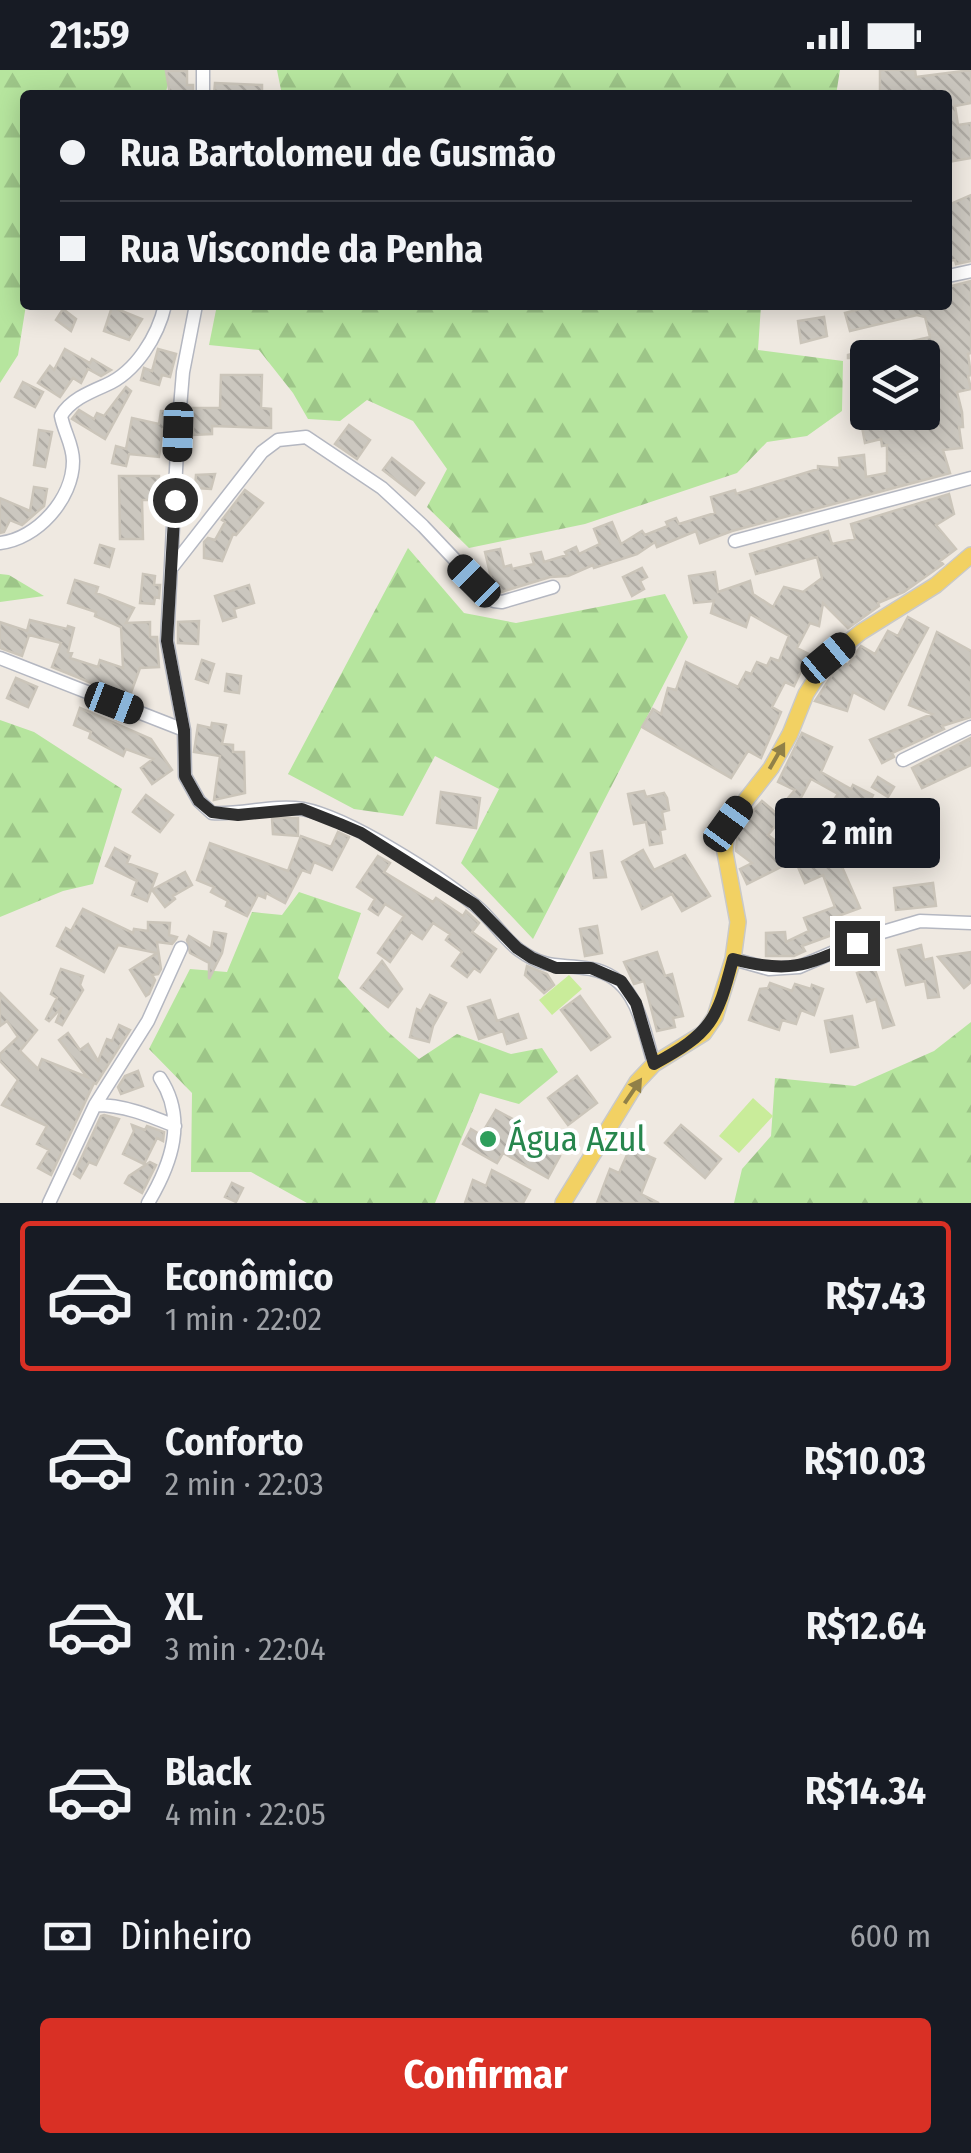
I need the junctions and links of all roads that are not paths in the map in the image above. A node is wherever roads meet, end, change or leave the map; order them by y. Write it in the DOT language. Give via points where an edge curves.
graph roads {
  1 [pos="164,310"];
  2 [pos="195,310"];
  3 [pos="971,478"];
  4 [pos="735,541"];
  5 [pos="0,543"];
  6 [pos="971,555"];
  7 [pos="172,568"];
  8 [pos="553,587"];
  9 [pos="0,658"];
  10 [pos="971,728"];
  11 [pos="184,730"];
  12 [pos="902,760"];
  13 [pos="971,923"];
  14 [pos="180,948"];
  15 [pos="733,959"];
  16 [pos="654,1064"];
  17 [pos="160,1078"];
  18 [pos="95,1105"];
  19 [pos="175,1126"];
  20 [pos="49,1203"];
  21 [pos="148,1203"];
  22 [pos="562,1203"];
  1 -- 5 [label="street" via="139,358 64,410 70,478 28,536"];
  2 -- 7 [label="street" via="183,372"];
  3 -- 4 [label="street"];
  15 -- 6 [label="main road, one-way" via="738,922 725,852 728,824 771,768 828,658"];
  7 -- 8 [label="street" via="262,452 278,440 306,437 382,488 494,601"];
  7 -- 11 [label="street" via="167,641"];
  9 -- 11 [label="street"];
  10 -- 12 [label="street"];
  11 -- 16 [label="street" via="185,776 212,812 302,809 361,833 474,904 532,958 556,968 591,968 621,981 636,1003"];
  13 -- 15 [label="street" via="920,921 799,967"];
  14 -- 18 [label="street" via="148,1022"];
  15 -- 16 [label="main road" via="704,1032"];
  22 -- 16 [label="main road, one-way"];
  17 -- 19 [label="street" via="170,1093"];
  18 -- 19 [label="street"];
  18 -- 20 [label="street"];
  19 -- 21 [label="street" via="169,1160"];
}
